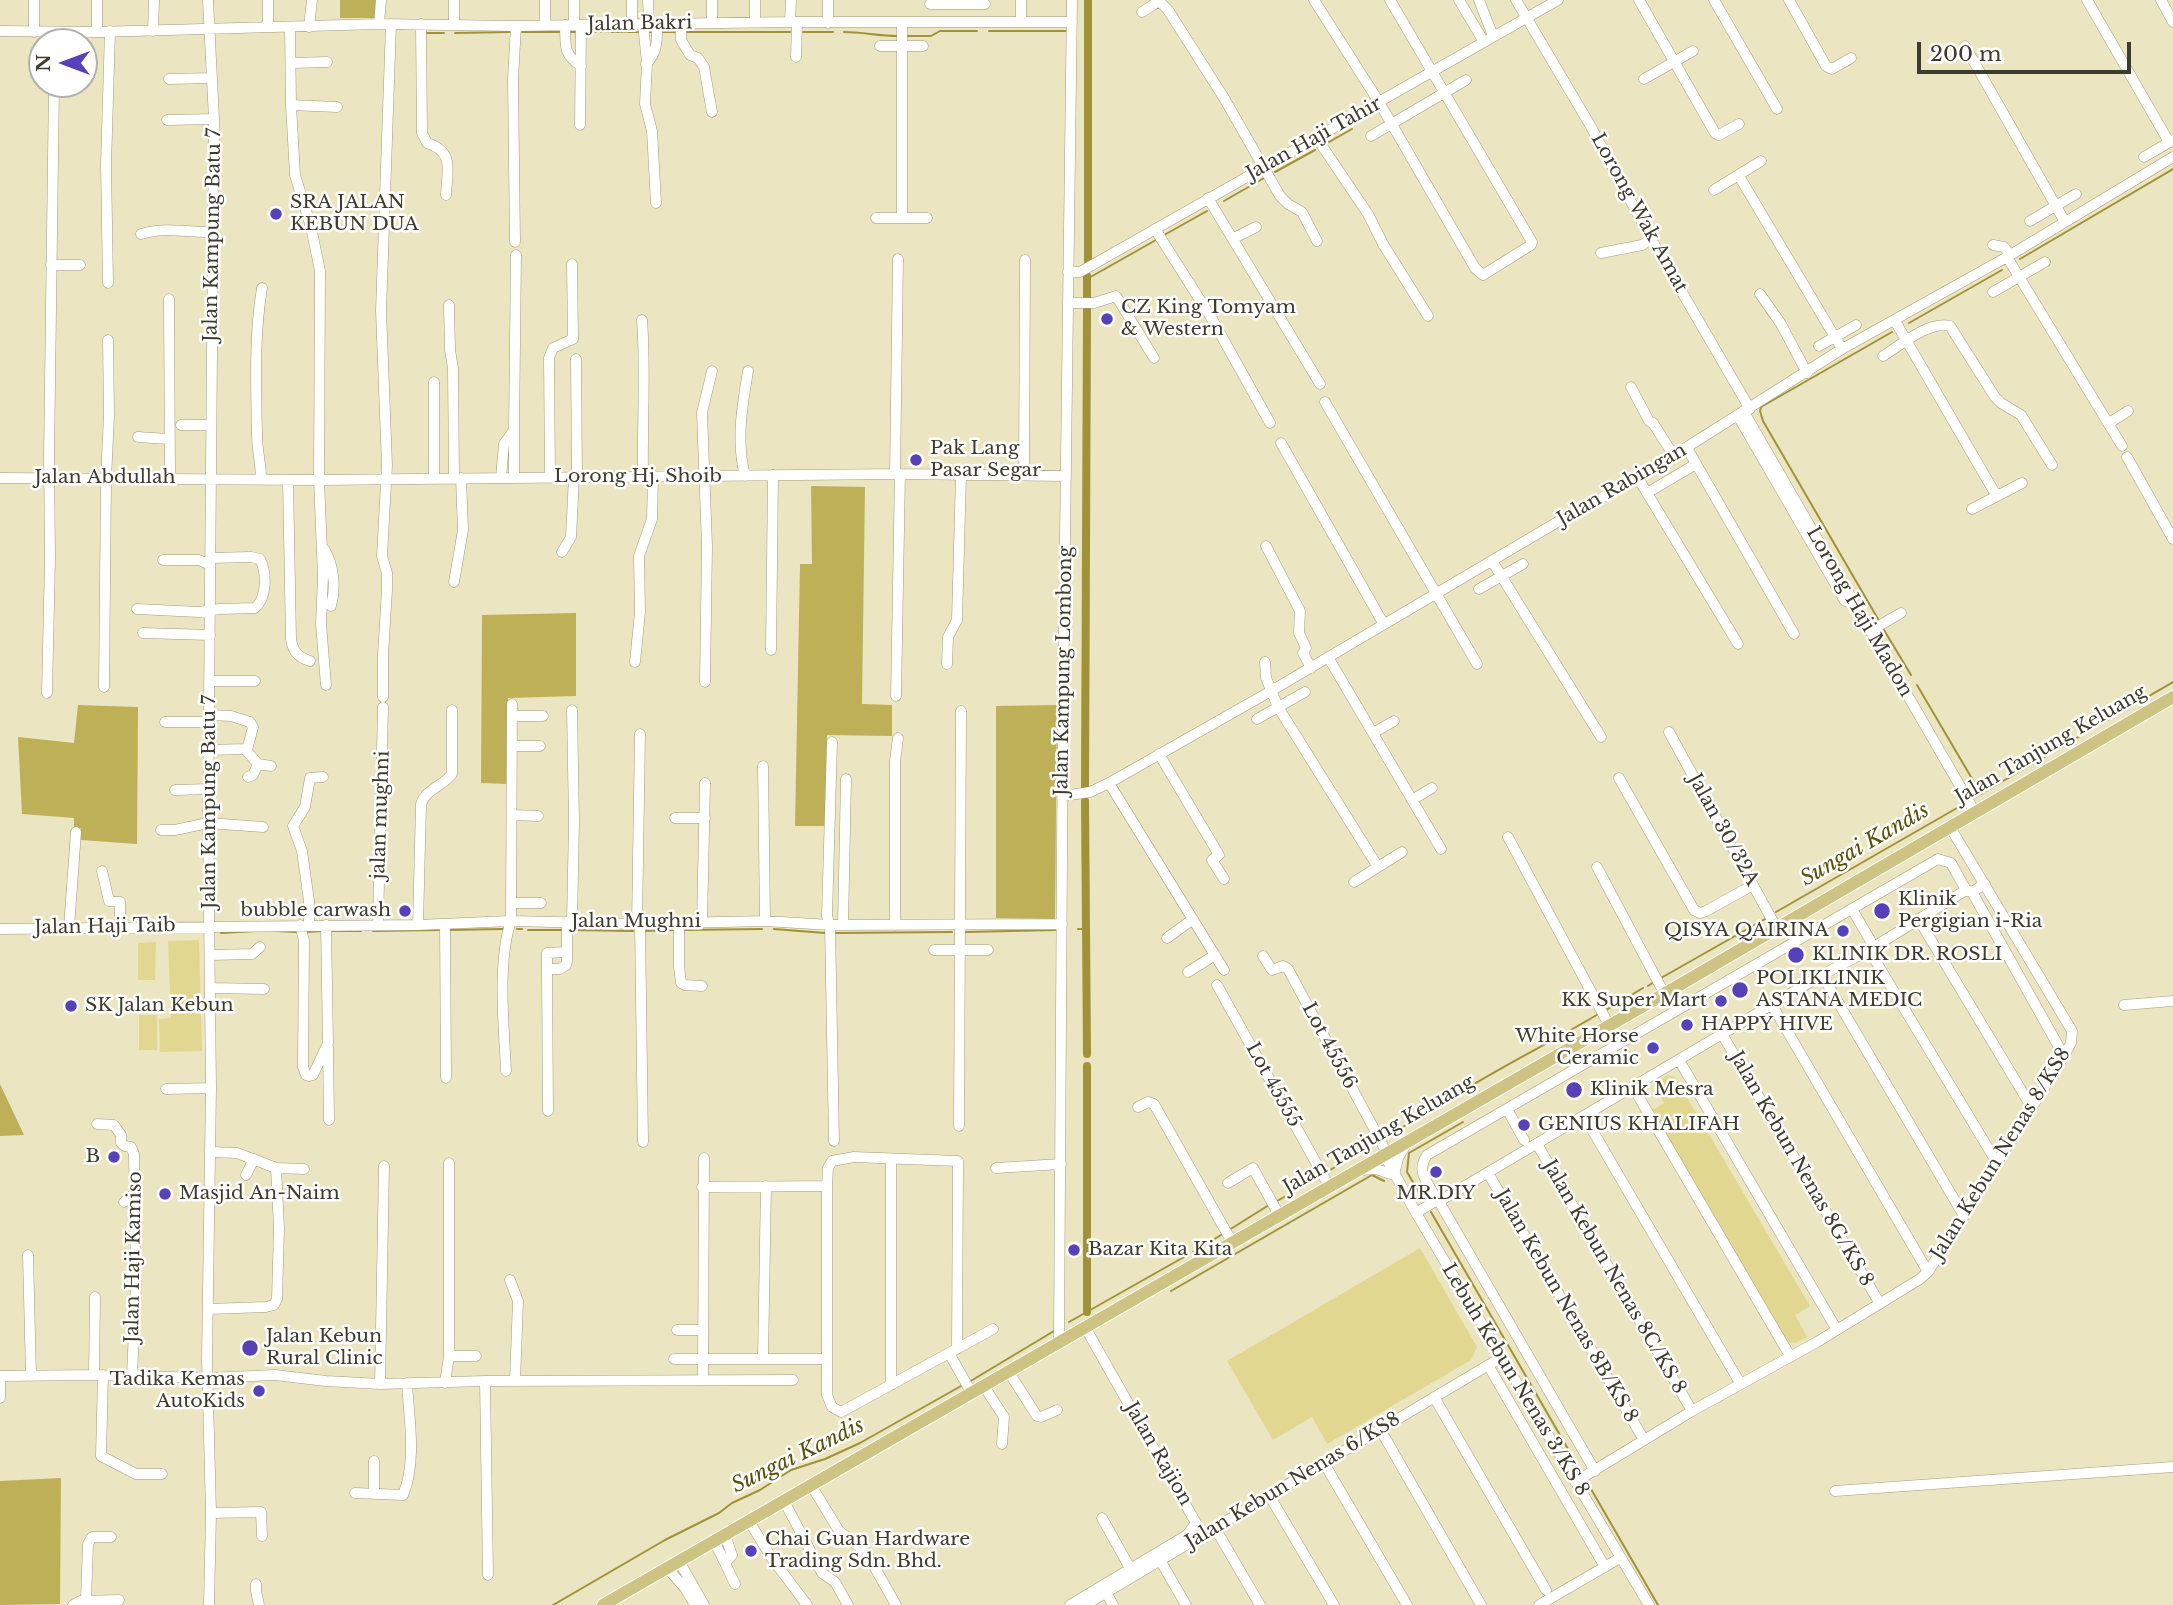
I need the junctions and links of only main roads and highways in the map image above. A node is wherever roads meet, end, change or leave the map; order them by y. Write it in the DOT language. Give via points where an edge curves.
graph roads {
  1 [pos="2173,697"];
  2 [pos="606,1604"];
  1 -- 2 [label="main road, Jalan Tanjung Keluang" via="1354,1172 1275,1207 1231,1241 1085,1327 983,1385 968,1386 814,1490 752,1526 719,1538 678,1567"];
}
